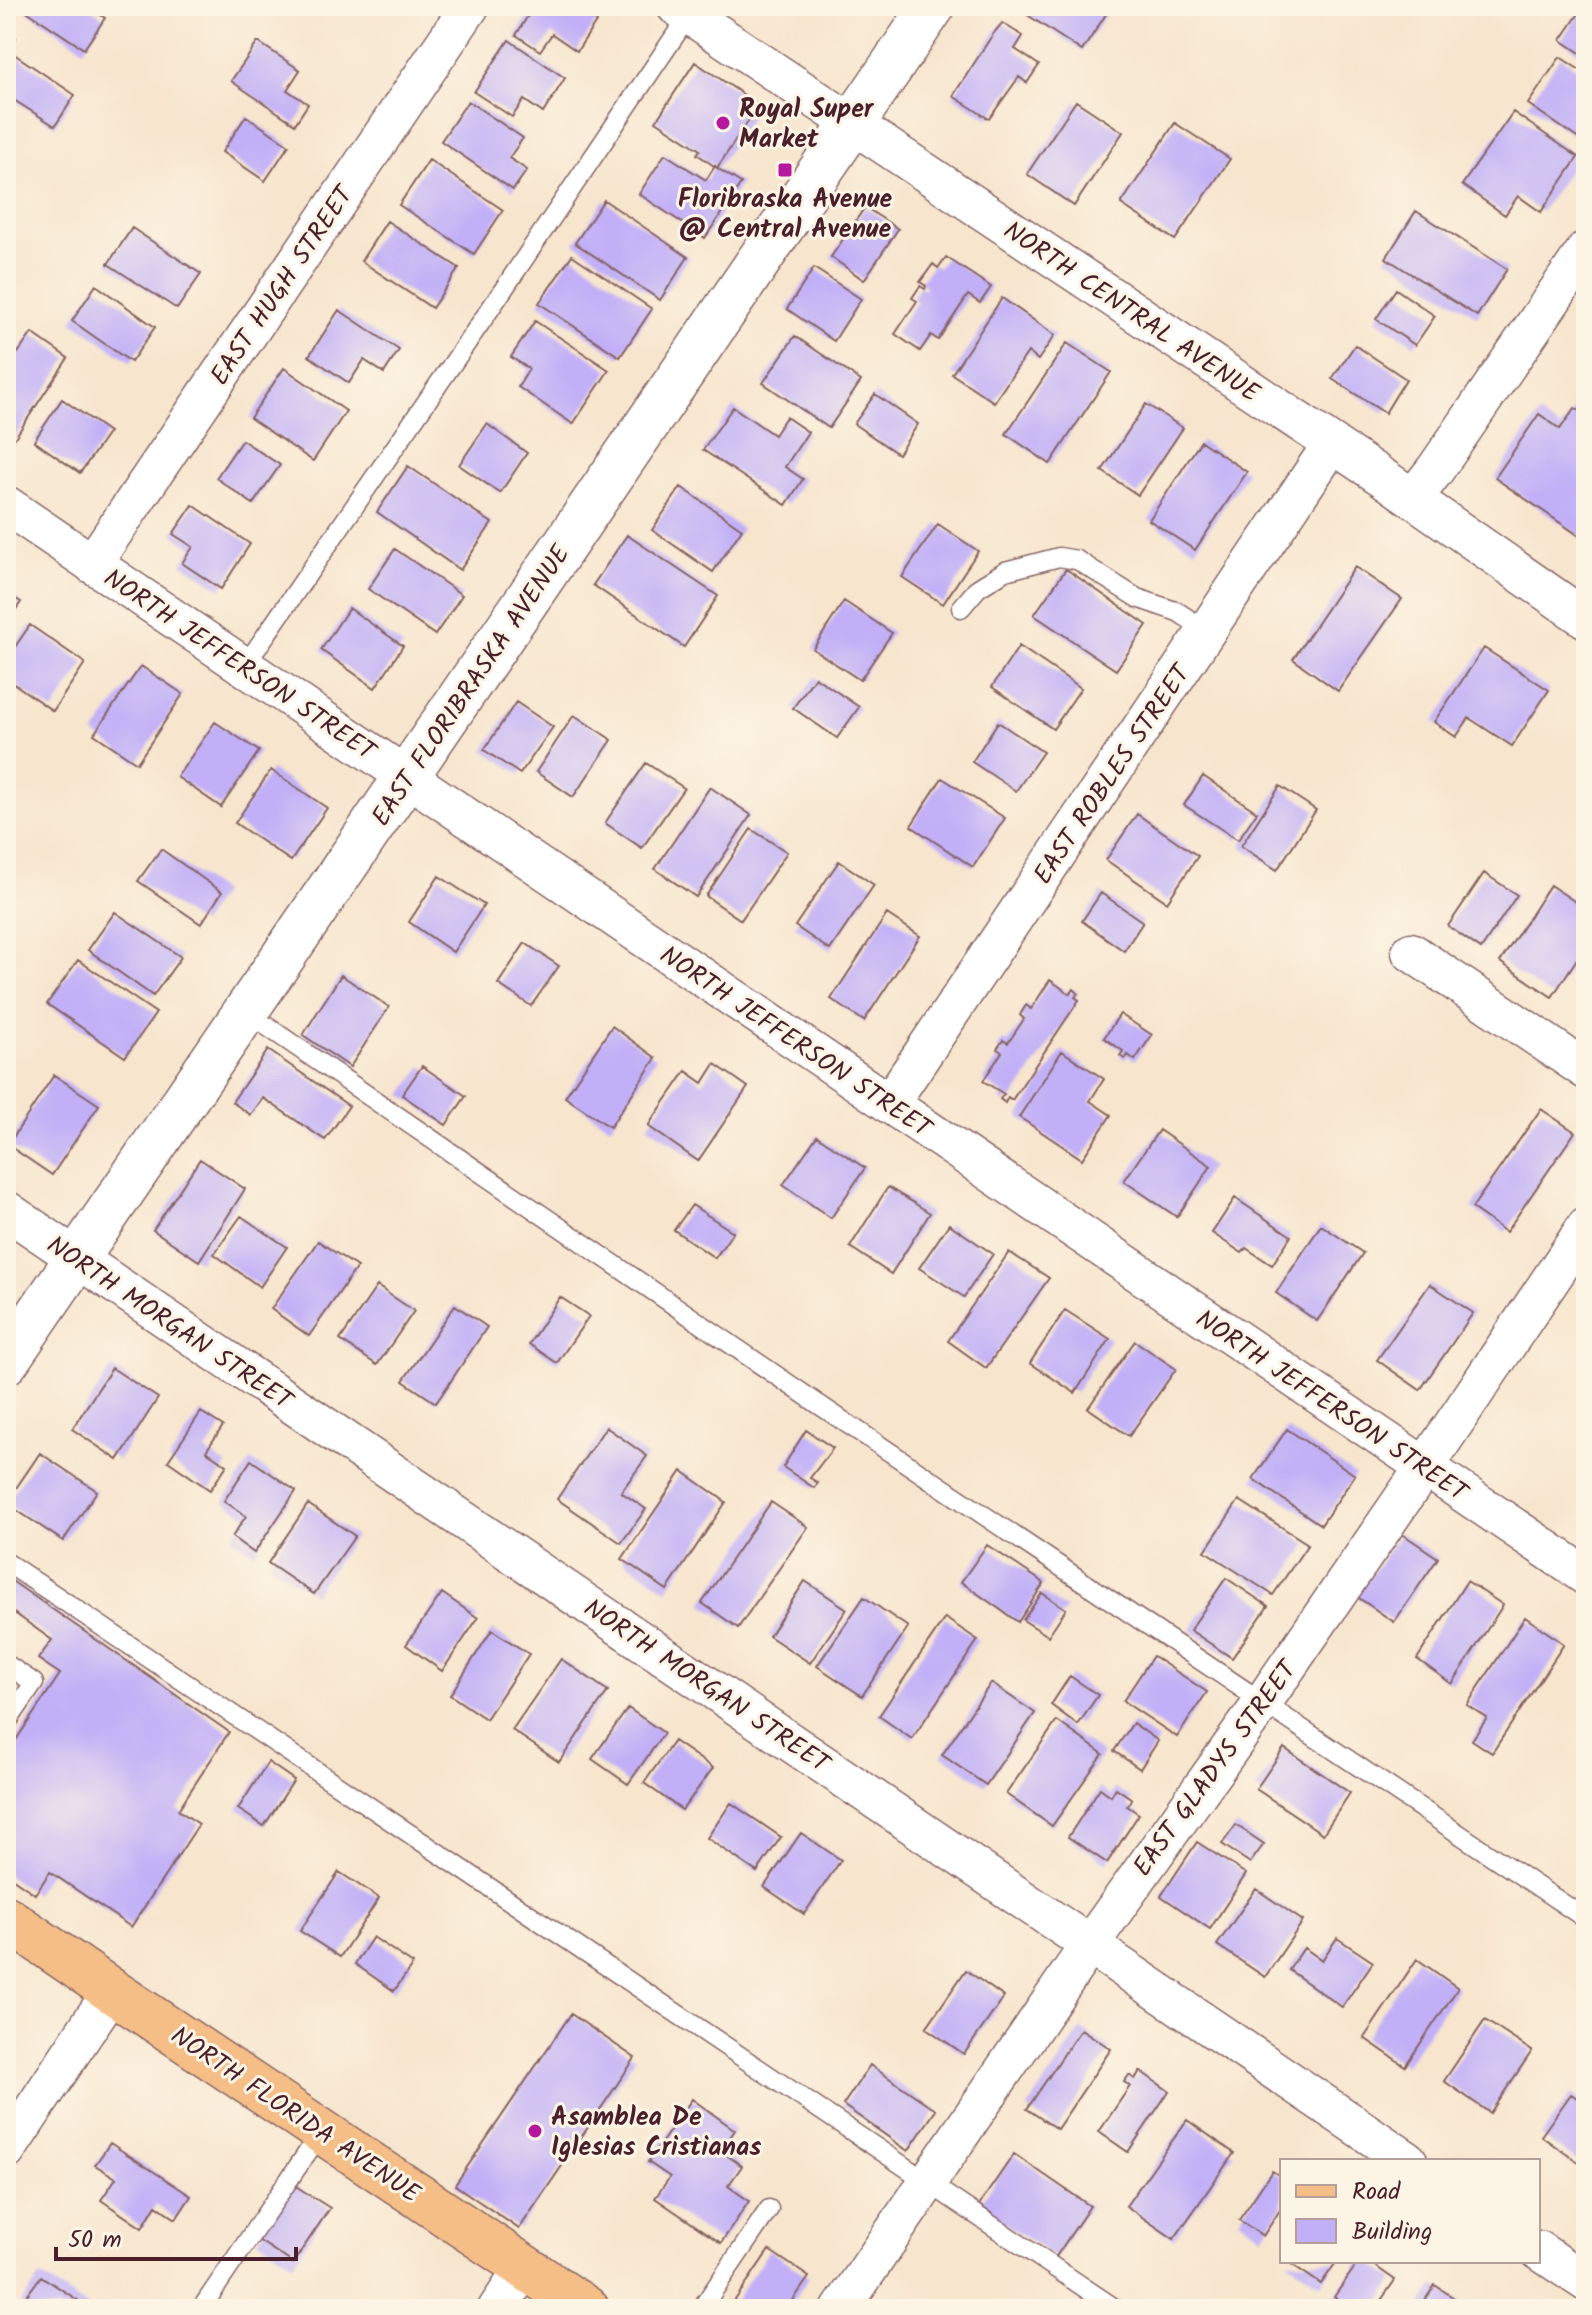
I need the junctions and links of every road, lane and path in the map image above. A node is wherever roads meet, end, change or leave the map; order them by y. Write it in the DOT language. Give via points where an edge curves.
graph roads {
  1 [pos="470,6"];
  2 [pos="933,6"];
  3 [pos="683,10"];
  4 [pos="852,124"];
  5 [pos="1586,250"];
  6 [pos="1332,444"];
  7 [pos="1413,498"];
  8 [pos="6,505"];
  9 [pos="92,564"];
  10 [pos="961,608"];
  11 [pos="1586,619"];
  12 [pos="1207,631"];
  13 [pos="244,667"];
  14 [pos="407,778"];
  15 [pos="1411,952"];
  16 [pos="246,1012"];
  17 [pos="1586,1070"];
  18 [pos="889,1104"];
  19 [pos="6,1210"];
  20 [pos="1586,1227"];
  21 [pos="76,1259"];
  22 [pos="6,1362"];
  23 [pos="1424,1468"];
  24 [pos="6,1562"];
  25 [pos="1586,1576"];
  26 [pos="6,1664"];
  27 [pos="1263,1702"];
  28 [pos="6,1724"];
  29 [pos="6,1918"];
  30 [pos="1586,1919"];
  31 [pos="1090,1944"];
  32 [pos="112,1991"];
  33 [pos="322,2131"];
  34 [pos="6,2151"];
  35 [pos="1405,2159"];
  36 [pos="928,2182"];
  37 [pos="769,2209"];
  38 [pos="1540,2251"];
  39 [pos="525,2267"];
  40 [pos="1586,2282"];
  41 [pos="201,2309"];
  42 [pos="497,2309"];
  43 [pos="587,2309"];
  44 [pos="701,2309"];
  45 [pos="841,2309"];
  46 [pos="1116,2309"];
  1 -- 9 [label="street, EAST HUGH STREET"];
  2 -- 4 [label="street, EAST FLORIBRASKA AVENUE"];
  3 -- 4 [label="street, NORTH CENTRAL AVENUE"];
  3 -- 13 [label="lane" via="497,299"];
  4 -- 6 [label="street, NORTH CENTRAL AVENUE"];
  4 -- 14 [label="street, EAST FLORIBRASKA AVENUE"];
  5 -- 7 [label="street"];
  6 -- 7 [label="street, NORTH CENTRAL AVENUE"];
  6 -- 12 [label="street, EAST ROBLES STREET"];
  7 -- 11 [label="street, NORTH CENTRAL AVENUE"];
  8 -- 9 [label="street, NORTH JEFFERSON STREET"];
  9 -- 13 [label="street, NORTH JEFFERSON STREET"];
  10 -- 12 [label="lane" via="978,588 1005,571 1059,557 1077,560 1137,598 1178,612"];
  12 -- 18 [label="street, EAST ROBLES STREET"];
  13 -- 14 [label="street, NORTH JEFFERSON STREET"];
  14 -- 16 [label="street, EAST FLORIBRASKA AVENUE"];
  14 -- 18 [label="street, NORTH JEFFERSON STREET"];
  15 -- 17 [label="street"];
  16 -- 21 [label="street, EAST FLORIBRASKA AVENUE"];
  16 -- 27 [label="lane"];
  18 -- 23 [label="street, NORTH JEFFERSON STREET"];
  19 -- 21 [label="street, NORTH MORGAN STREET"];
  20 -- 23 [label="street, EAST GLADYS STREET"];
  21 -- 22 [label="street, EAST FLORIBRASKA AVENUE"];
  21 -- 31 [label="street, NORTH MORGAN STREET"];
  23 -- 25 [label="street, NORTH JEFFERSON STREET"];
  23 -- 27 [label="street, EAST GLADYS STREET"];
  24 -- 36 [label="lane"];
  26 -- 28 [label="lane" via="34,1683"];
  27 -- 30 [label="lane"];
  27 -- 31 [label="street, EAST GLADYS STREET"];
  29 -- 32 [label="main road, NORTH FLORIDA AVENUE"];
  31 -- 35 [label="street, NORTH MORGAN STREET"];
  31 -- 36 [label="street, EAST GLADYS STREET"];
  32 -- 33 [label="main road, NORTH FLORIDA AVENUE"];
  32 -- 34 [label="street"];
  33 -- 39 [label="main road, NORTH FLORIDA AVENUE"];
  33 -- 41 [label="lane"];
  36 -- 45 [label="street, EAST GLADYS STREET"];
  36 -- 46 [label="lane"];
  37 -- 44 [label="lane"];
  38 -- 40 [label="street"];
  39 -- 42 [label="street"];
  39 -- 43 [label="main road, NORTH FLORIDA AVENUE"];
}
